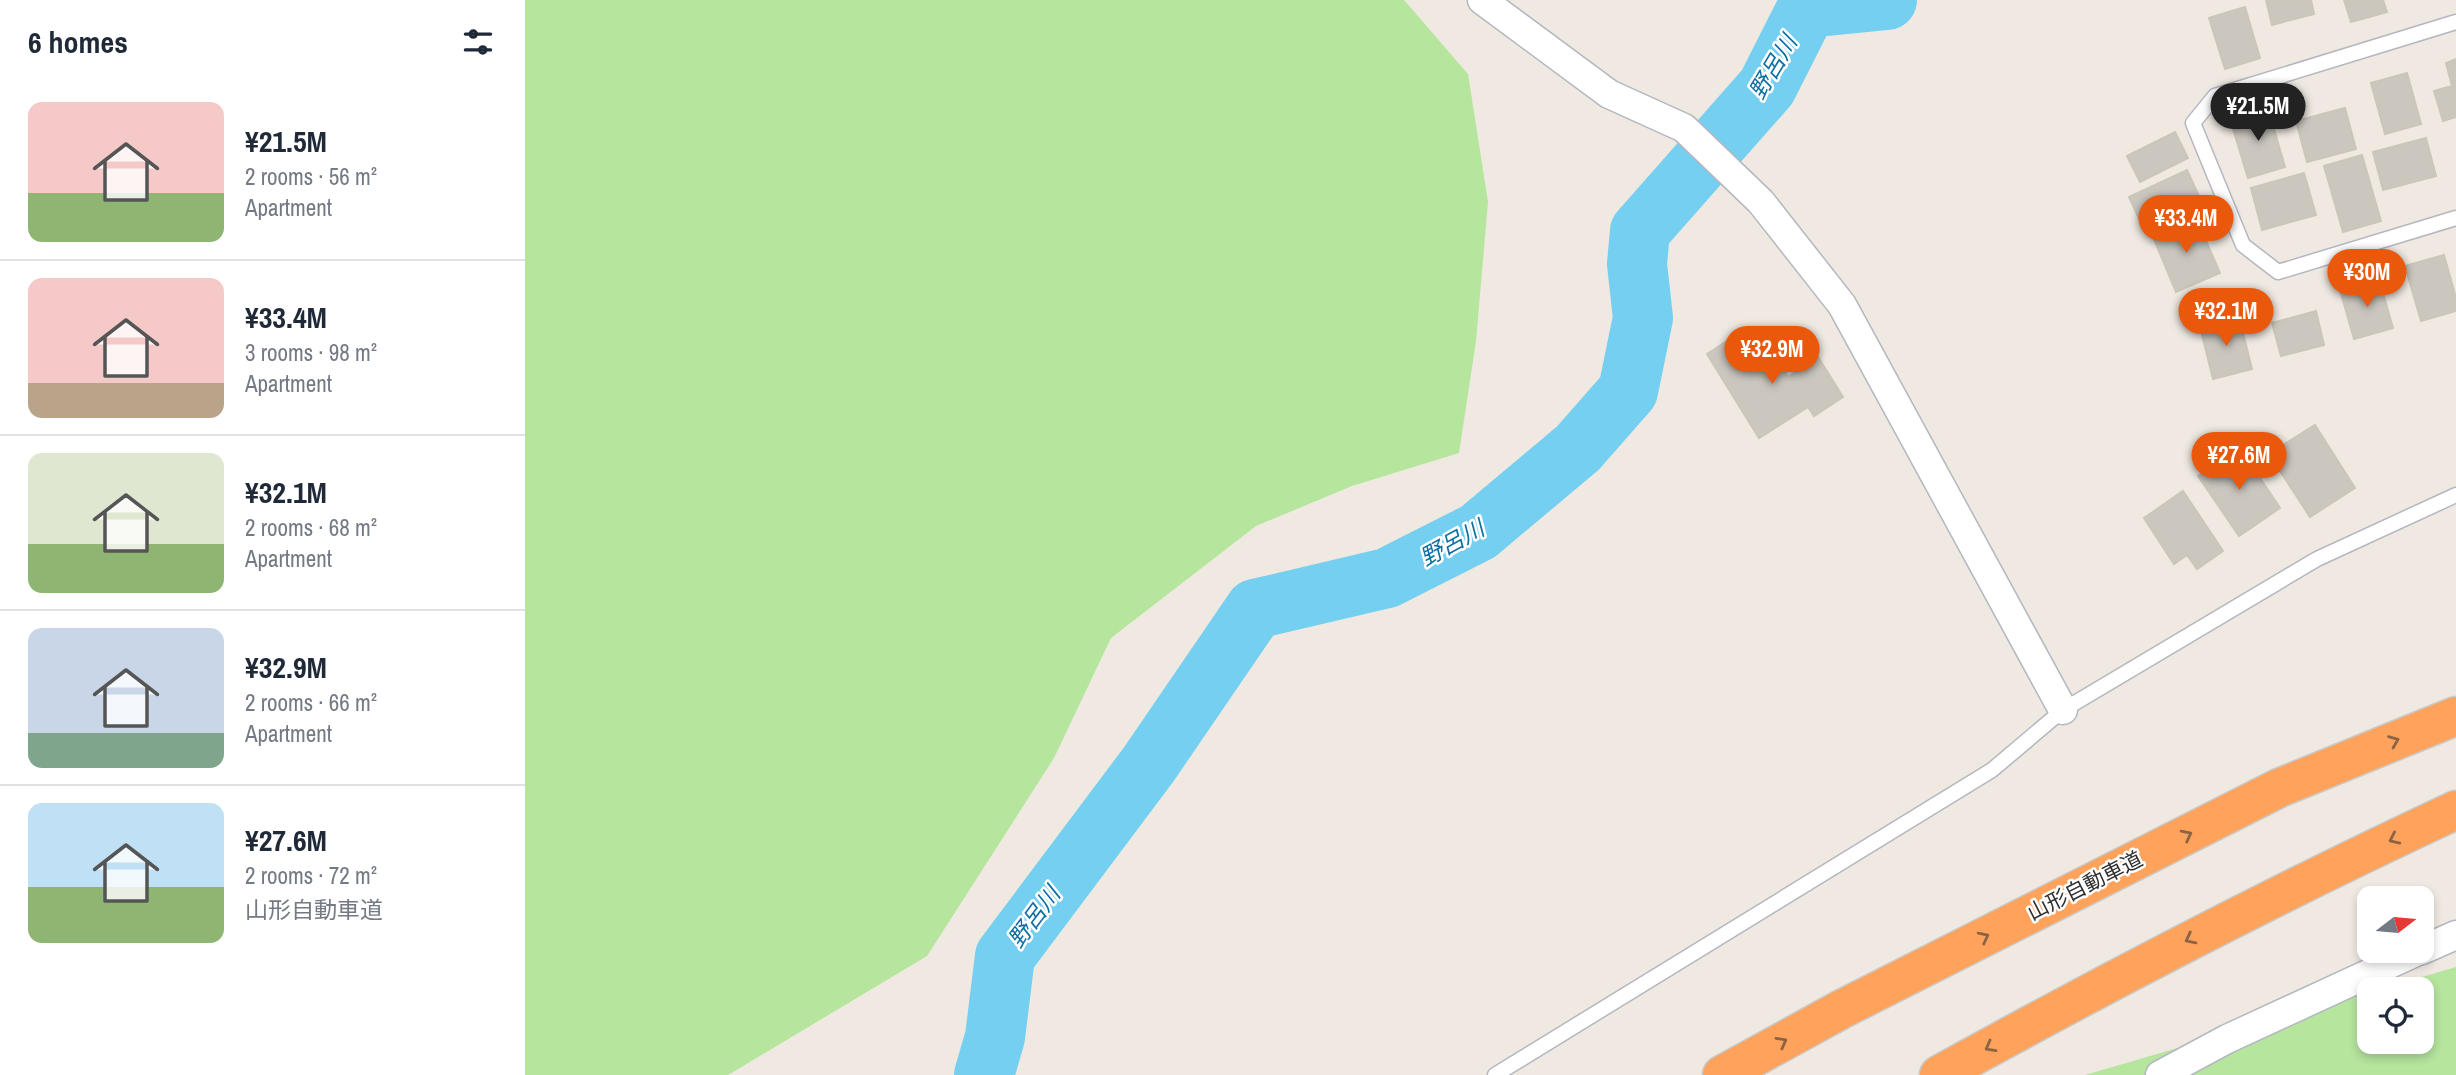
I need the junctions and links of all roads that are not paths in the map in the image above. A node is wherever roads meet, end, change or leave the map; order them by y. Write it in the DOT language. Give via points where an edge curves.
graph roads {
  1 [pos="1482,0"];
  2 [pos="2456,22"];
  3 [pos="2456,218"];
  4 [pos="2456,495"];
  5 [pos="2063,710"];
  6 [pos="2456,716"];
  7 [pos="2456,810"];
  8 [pos="2456,934"];
  9 [pos="2434,944"];
  10 [pos="2393,963"];
  11 [pos="1495,1075"];
  12 [pos="1722,1075"];
  13 [pos="1939,1075"];
  14 [pos="2159,1075"];
  1 -- 5 [label="street" via="1609,94 1685,128 1761,202 1842,305"];
  2 -- 3 [label="lane" via="2215,96 2193,122 2243,245 2278,272"];
  4 -- 5 [label="lane" via="2317,559"];
  5 -- 11 [label="lane" via="1992,770"];
  12 -- 6 [label="highway, 山形自動車道, one-way" via="1842,1009 2279,789"];
  7 -- 13 [label="highway, one-way" via="2293,886"];
  8 -- 9 [label="street"];
  10 -- 14 [label="street"];
}
